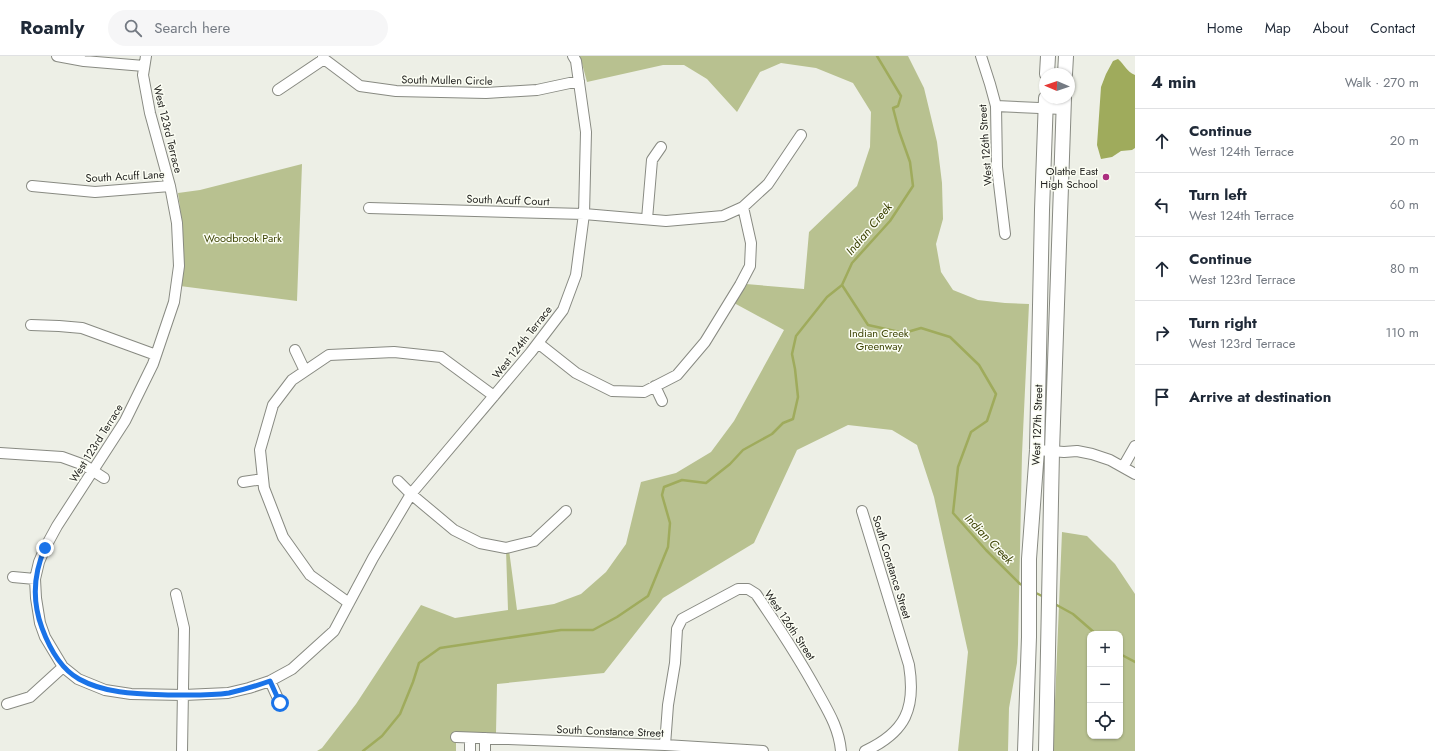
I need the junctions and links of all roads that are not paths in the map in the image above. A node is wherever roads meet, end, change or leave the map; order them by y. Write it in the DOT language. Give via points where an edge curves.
graph roads {
  1 [pos="57,56"];
  2 [pos="573,56"];
  3 [pos="981,56"];
  4 [pos="1048,56"];
  5 [pos="1066,56"];
  6 [pos="323,57"];
  7 [pos="145,61"];
  8 [pos="1047,68"];
  9 [pos="1065,68"];
  10 [pos="578,81"];
  11 [pos="278,90"];
  12 [pos="1039,103"];
  13 [pos="1046,104"];
  14 [pos="1063,104"];
  15 [pos="996,106"];
  16 [pos="801,136"];
  17 [pos="661,147"];
  18 [pos="32,186"];
  19 [pos="170,186"];
  20 [pos="743,207"];
  21 [pos="369,208"];
  22 [pos="584,214"];
  23 [pos="647,219"];
  24 [pos="1005,234"];
  25 [pos="30,325"];
  26 [pos="538,343"];
  27 [pos="295,350"];
  28 [pos="156,356"];
  29 [pos="305,371"];
  30 [pos="655,386"];
  31 [pos="494,396"];
  32 [pos="662,402"];
  33 [pos="1135,446"];
  34 [pos="1037,450"];
  35 [pos="1052,451"];
  36 [pos="0,453"];
  37 [pos="1123,467"];
  38 [pos="92,470"];
  39 [pos="1135,474"];
  40 [pos="104,478"];
  41 [pos="263,479"];
  42 [pos="398,481"];
  43 [pos="243,482"];
  44 [pos="411,494"];
  45 [pos="566,511"];
  46 [pos="862,511"];
  47 [pos="13,577"];
  48 [pos="35,579"];
  49 [pos="176,594"];
  50 [pos="349,603"];
  51 [pos="63,667"];
  52 [pos="270,681"];
  53 [pos="184,695"];
  54 [pos="280,703"];
  55 [pos="7,704"];
  56 [pos="456,737"];
  57 [pos="470,738"];
  58 [pos="485,738"];
  59 [pos="665,745"];
  60 [pos="182,751"];
  61 [pos="470,751"];
  62 [pos="485,751"];
  63 [pos="762,751"];
  64 [pos="841,751"];
  65 [pos="865,751"];
  66 [pos="1026,751"];
  67 [pos="1046,751"];
  1 -- 7 [label="street" via="84,61"];
  2 -- 10 [label="street, West 124th Terrace"];
  3 -- 15 [label="street, West 126th Street"];
  4 -- 8 [label="main road"];
  5 -- 9 [label="main road"];
  6 -- 10 [label="street, South Mullen Circle" via="360,86 396,91 486,93 537,90"];
  6 -- 11 [label="street, South Mullen Circle"];
  7 -- 19 [label="street, West 123rd Terrace" via="143,75 150,114"];
  10 -- 22 [label="street, West 124th Terrace" via="586,132"];
  12 -- 15 [label="street"];
  13 -- 34 [label="main road, West 127th Street"];
  14 -- 35 [label="main road, West 127th Street"];
  15 -- 24 [label="street, West 126th Street" via="997,167"];
  16 -- 20 [label="street, South Acuff Court" via="768,184"];
  17 -- 23 [label="street" via="652,160"];
  18 -- 19 [label="street, South Acuff Lane" via="95,192"];
  19 -- 28 [label="street, West 123rd Terrace" via="177,223 178,266 174,302"];
  20 -- 23 [label="street, South Acuff Court" via="723,216 666,221"];
  20 -- 30 [label="street" via="751,243 750,266 705,342 677,375"];
  21 -- 22 [label="street, South Acuff Court"];
  22 -- 23 [label="street, South Acuff Court"];
  22 -- 26 [label="street, West 124th Terrace" via="576,275 563,310"];
  25 -- 28 [label="street" via="82,328"];
  26 -- 30 [label="street" via="576,373 612,391 644,392"];
  26 -- 31 [label="street, West 124th Terrace"];
  27 -- 29 [label="street"];
  28 -- 38 [label="street, West 123rd Terrace" via="125,422"];
  29 -- 31 [label="street" via="329,355 394,352 441,357"];
  29 -- 41 [label="street" via="292,380 273,405 260,450"];
  30 -- 32 [label="street"];
  31 -- 44 [label="street, West 124th Terrace"];
  33 -- 37 [label="street"];
  34 -- 35 [label="street"];
  34 -- 66 [label="main road, West 127th Street" via="1029,559"];
  35 -- 37 [label="street" via="1085,452"];
  35 -- 67 [label="main road, West 127th Street"];
  36 -- 38 [label="street" via="62,457"];
  37 -- 39 [label="street"];
  38 -- 40 [label="street"];
  38 -- 48 [label="street, West 123rd Terrace" via="45,548"];
  41 -- 43 [label="street"];
  41 -- 50 [label="street" via="283,537 310,575"];
  42 -- 44 [label="street"];
  44 -- 45 [label="street" via="454,530 480,543 506,548 534,541"];
  44 -- 50 [label="street, West 124th Terrace"];
  46 -- 65 [label="street, South Constance Street" via="909,665 912,683 908,712 903,721 881,743"];
  47 -- 48 [label="street"];
  48 -- 51 [label="street, West 123rd Terrace" via="40,623 45,637"];
  49 -- 53 [label="street" via="184,628"];
  50 -- 52 [label="street, West 124th Terrace" via="334,631 292,669"];
  51 -- 53 [label="street, West 123rd Terrace" via="78,679 106,690 131,694"];
  51 -- 55 [label="street" via="30,697"];
  52 -- 53 [label="street, West 124th Terrace" via="228,693"];
  52 -- 54 [label="street"];
  53 -- 60 [label="street"];
  56 -- 57 [label="street, South Constance Street"];
  57 -- 58 [label="street, South Constance Street"];
  57 -- 61 [label="street"];
  58 -- 59 [label="street, South Constance Street"];
  58 -- 62 [label="street"];
  59 -- 63 [label="street, South Constance Street"];
  59 -- 64 [label="street, West 126th Street" via="675,663 676,629 682,619 738,589 748,589 756,594 798,658 835,724"];
}
